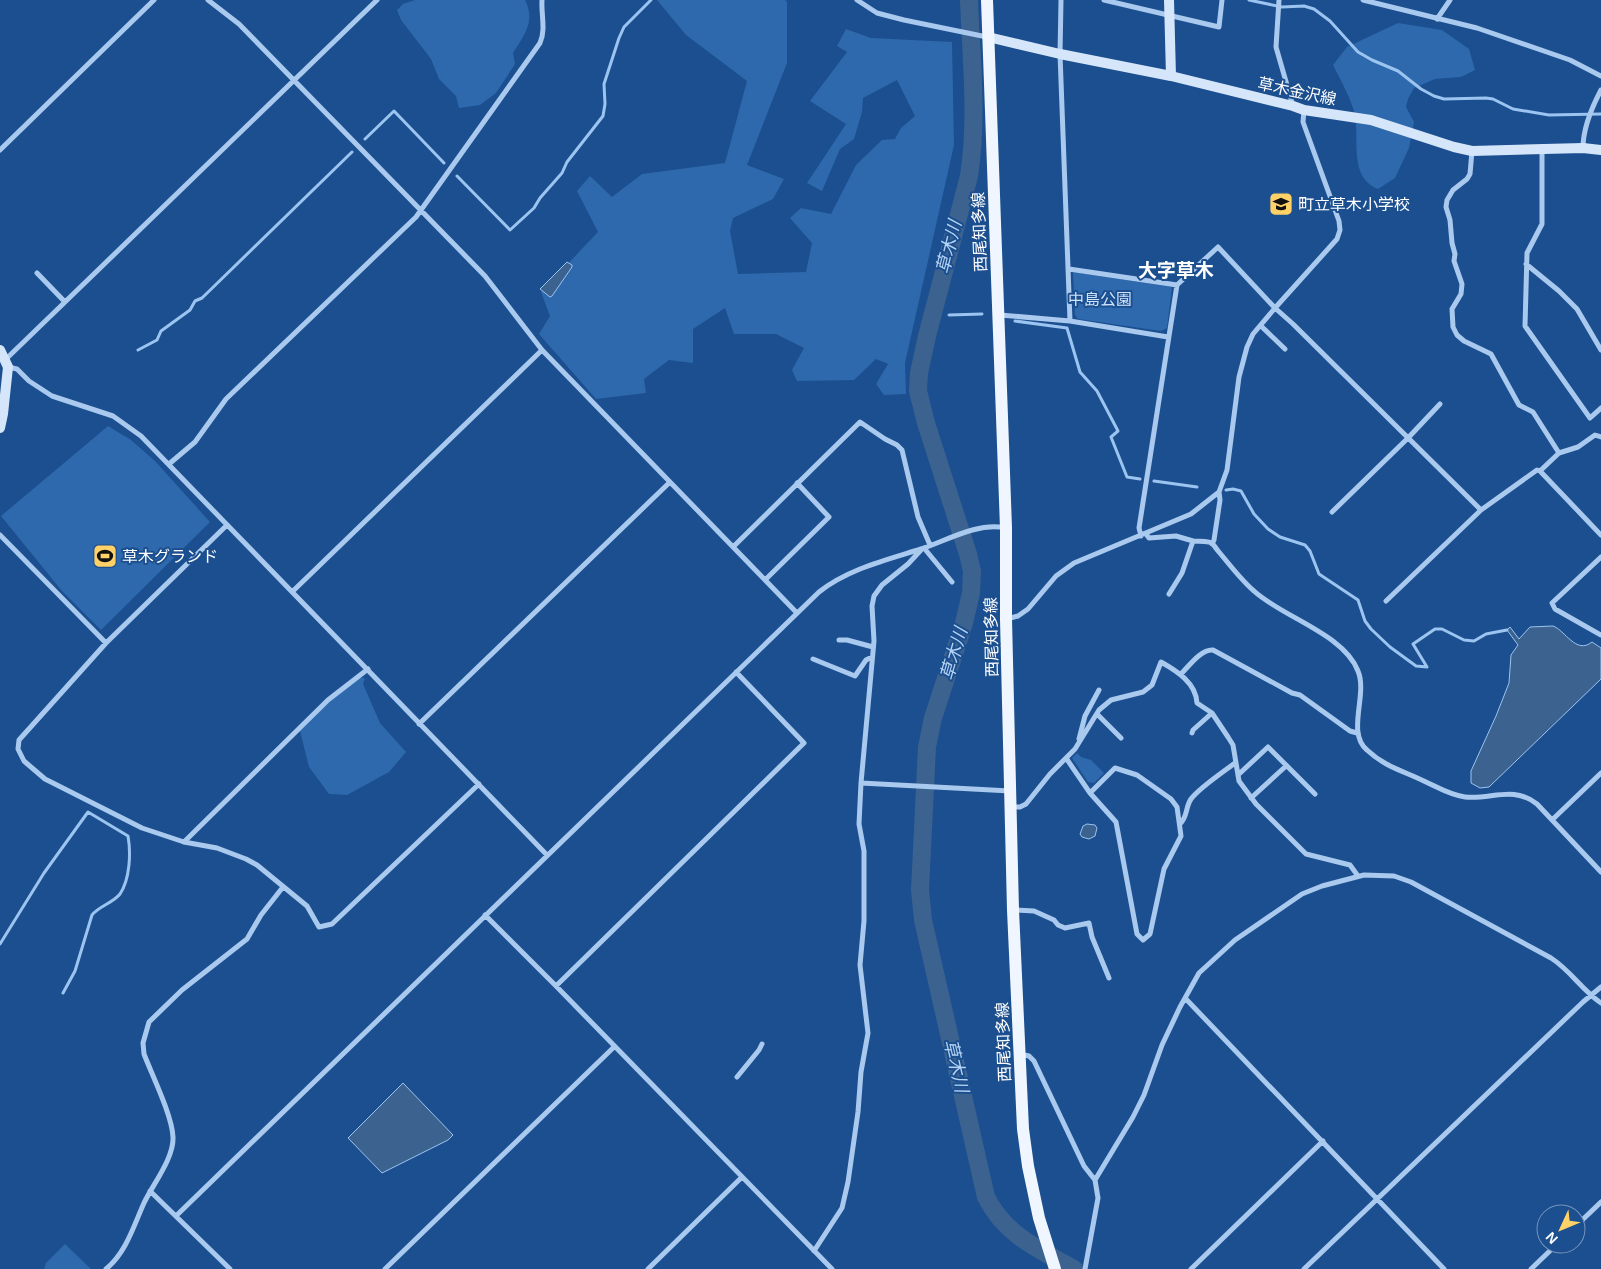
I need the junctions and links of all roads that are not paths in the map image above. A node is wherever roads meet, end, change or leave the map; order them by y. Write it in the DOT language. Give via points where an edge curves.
graph roads {
  1 [pos="154,0"];
  2 [pos="208,0"];
  3 [pos="377,0"];
  4 [pos="542,0"];
  5 [pos="856,0"];
  6 [pos="987,0"];
  7 [pos="1061,0"];
  8 [pos="1104,0"];
  9 [pos="1169,0"];
  10 [pos="1222,0"];
  11 [pos="1363,0"];
  12 [pos="1450,0"];
  13 [pos="1279,2"];
  14 [pos="1169,16"];
  15 [pos="1437,19"];
  16 [pos="982,35"];
  17 [pos="1060,54"];
  18 [pos="1171,76"];
  19 [pos="1601,76"];
  20 [pos="294,80"];
  21 [pos="1601,90"];
  22 [pos="1293,106"];
  23 [pos="1304,110"];
  24 [pos="1583,148"];
  25 [pos="0,150"];
  26 [pos="1542,150"];
  27 [pos="1601,150"];
  28 [pos="1472,151"];
  29 [pos="420,211"];
  30 [pos="1526,264"];
  31 [pos="1068,268"];
  32 [pos="37,273"];
  33 [pos="1177,285"];
  34 [pos="65,302"];
  35 [pos="1275,308"];
  36 [pos="999,315"];
  37 [pos="1070,321"];
  38 [pos="1261,326"];
  39 [pos="1168,337"];
  40 [pos="1285,349"];
  41 [pos="0,350"];
  42 [pos="542,350"];
  43 [pos="1601,350"];
  44 [pos="6,364"];
  45 [pos="1440,404"];
  46 [pos="1601,408"];
  47 [pos="0,428"];
  48 [pos="1601,437"];
  49 [pos="1408,438"];
  50 [pos="1560,453"];
  51 [pos="169,464"];
  52 [pos="1540,471"];
  53 [pos="670,482"];
  54 [pos="798,483"];
  55 [pos="1219,492"];
  56 [pos="1481,510"];
  57 [pos="1332,512"];
  58 [pos="227,525"];
  59 [pos="1006,528"];
  60 [pos="0,535"];
  61 [pos="1143,535"];
  62 [pos="1601,535"];
  63 [pos="1193,541"];
  64 [pos="1212,544"];
  65 [pos="930,545"];
  66 [pos="734,547"];
  67 [pos="923,548"];
  68 [pos="1601,557"];
  69 [pos="765,580"];
  70 [pos="952,582"];
  71 [pos="292,592"];
  72 [pos="1169,594"];
  73 [pos="1386,601"];
  74 [pos="797,613"];
  75 [pos="1006,619"];
  76 [pos="1601,635"];
  77 [pos="839,640"];
  78 [pos="106,643"];
  79 [pos="873,647"];
  80 [pos="872,657"];
  81 [pos="813,658"];
  82 [pos="368,669"];
  83 [pos="736,672"];
  84 [pos="1181,674"];
  85 [pos="1099,690"];
  86 [pos="1212,713"];
  87 [pos="1097,714"];
  88 [pos="419,724"];
  89 [pos="1192,733"];
  90 [pos="1357,733"];
  91 [pos="1121,738"];
  92 [pos="1080,740"];
  93 [pos="1066,758"];
  94 [pos="1235,763"];
  95 [pos="1286,766"];
  96 [pos="1601,773"];
  97 [pos="1238,775"];
  98 [pos="861,783"];
  99 [pos="479,784"];
  100 [pos="1011,791"];
  101 [pos="1090,793"];
  102 [pos="1314,794"];
  103 [pos="1251,798"];
  104 [pos="1012,807"];
  105 [pos="1552,820"];
  106 [pos="1180,824"];
  107 [pos="184,842"];
  108 [pos="547,855"];
  109 [pos="1601,872"];
  110 [pos="1358,876"];
  111 [pos="283,887"];
  112 [pos="1014,910"];
  113 [pos="485,915"];
  114 [pos="1109,978"];
  115 [pos="556,986"];
  116 [pos="1601,987"];
  117 [pos="1591,997"];
  118 [pos="1185,998"];
  119 [pos="1601,1003"];
  120 [pos="762,1044"];
  121 [pos="614,1047"];
  122 [pos="1020,1054"];
  123 [pos="737,1077"];
  124 [pos="1323,1141"];
  125 [pos="742,1177"];
  126 [pos="1095,1180"];
  127 [pos="150,1191"];
  128 [pos="1378,1199"];
  129 [pos="1601,1202"];
  130 [pos="177,1215"];
  131 [pos="1586,1216"];
  132 [pos="814,1251"];
  133 [pos="1547,1254"];
  134 [pos="1054,1267"];
  135 [pos="1085,1267"];
  136 [pos="106,1269"];
  137 [pos="230,1269"];
  138 [pos="385,1269"];
  139 [pos="648,1269"];
  140 [pos="832,1269"];
  141 [pos="1191,1269"];
  142 [pos="1304,1269"];
  143 [pos="1444,1269"];
  144 [pos="1531,1269"];
  1 -- 25 [label="street"];
  2 -- 20 [label="street" via="239,24"];
  3 -- 20 [label="street"];
  4 -- 29 [label="street" via="540,43"];
  5 -- 16 [label="street" via="877,13"];
  6 -- 16 [label="main road, 西尾知多線"];
  7 -- 17 [label="street"];
  8 -- 14 [label="street"];
  9 -- 14 [label="main road"];
  10 -- 14 [label="street" via="1219,27"];
  11 -- 15 [label="street"];
  12 -- 15 [label="street"];
  13 -- 22 [label="street" via="1276,47"];
  14 -- 18 [label="main road"];
  15 -- 19 [label="street" via="1477,28 1570,60"];
  16 -- 17 [label="main road, 草木金沢線"];
  16 -- 36 [label="main road, 西尾知多線"];
  17 -- 18 [label="main road, 草木金沢線"];
  17 -- 31 [label="street"];
  18 -- 22 [label="main road, 草木金沢線"];
  20 -- 29 [label="street"];
  20 -- 34 [label="street"];
  21 -- 24 [label="street" via="1583,135"];
  22 -- 23 [label="main road, 草木金沢線"];
  23 -- 28 [label="main road, 草木金沢線" via="1371,120"];
  23 -- 35 [label="street" via="1303,122 1340,230 1333,244"];
  24 -- 26 [label="main road, 草木金沢線"];
  24 -- 27 [label="main road, 草木金沢線"];
  26 -- 28 [label="main road, 草木金沢線"];
  26 -- 30 [label="street" via="1542,224 1527,253"];
  28 -- 50 [label="street" via="1470,174 1453,190 1446,207 1456,254 1454,261 1462,284 1461,294 1452,309 1453,327 1464,341 1491,354 1519,405 1533,412"];
  29 -- 42 [label="street" via="485,276"];
  29 -- 51 [label="street" via="226,399 195,442"];
  30 -- 43 [label="street" via="1577,309"];
  30 -- 46 [label="street" via="1525,326 1590,418"];
  31 -- 33 [label="street"];
  31 -- 37 [label="street"];
  32 -- 34 [label="street"];
  33 -- 35 [label="street" via="1218,247"];
  33 -- 39 [label="street"];
  34 -- 44 [label="street"];
  35 -- 38 [label="street"];
  35 -- 49 [label="street"];
  36 -- 37 [label="street"];
  36 -- 59 [label="main road, 西尾知多線"];
  37 -- 39 [label="street"];
  38 -- 40 [label="street"];
  38 -- 55 [label="street" via="1247,347 1239,377 1227,470"];
  39 -- 61 [label="street" via="1139,528"];
  41 -- 44 [label="main road"];
  42 -- 53 [label="street"];
  42 -- 71 [label="street"];
  44 -- 47 [label="main road"];
  44 -- 51 [label="street" via="52,396 113,416 141,436"];
  45 -- 49 [label="street"];
  48 -- 50 [label="street" via="1595,435 1578,447"];
  49 -- 56 [label="street"];
  49 -- 57 [label="street"];
  50 -- 52 [label="street"];
  51 -- 58 [label="street"];
  52 -- 56 [label="street" via="1533,472"];
  52 -- 62 [label="street"];
  53 -- 66 [label="street"];
  53 -- 88 [label="street"];
  54 -- 65 [label="street" via="860,422 902,450 918,517"];
  54 -- 66 [label="street"];
  54 -- 69 [label="street" via="829,517"];
  55 -- 61 [label="street" via="1191,514"];
  55 -- 64 [label="street"];
  56 -- 73 [label="street"];
  58 -- 71 [label="street"];
  58 -- 78 [label="street"];
  59 -- 65 [label="street" via="995,526 974,530"];
  59 -- 75 [label="main road, 西尾知多線"];
  60 -- 78 [label="street"];
  61 -- 63 [label="street" via="1149,538 1181,536"];
  61 -- 75 [label="street" via="1074,564 1056,576 1028,609"];
  63 -- 64 [label="street"];
  63 -- 72 [label="street" via="1182,574"];
  64 -- 90 [label="street" via="1255,592 1347,653 1360,679"];
  65 -- 67 [label="street"];
  66 -- 69 [label="street"];
  67 -- 70 [label="street"];
  67 -- 74 [label="street" via="833,581"];
  67 -- 79 [label="street" via="874,596"];
  68 -- 76 [label="street" via="1552,603 1556,609"];
  69 -- 74 [label="street"];
  71 -- 82 [label="street"];
  74 -- 83 [label="street"];
  75 -- 100 [label="main road, 西尾知多線"];
  77 -- 79 [label="street"];
  78 -- 107 [label="street" via="19,740 18,749 24,761 45,779 142,828"];
  79 -- 80 [label="street"];
  80 -- 81 [label="street" via="855,676"];
  80 -- 98 [label="street"];
  82 -- 88 [label="street"];
  82 -- 107 [label="street" via="328,700"];
  83 -- 108 [label="street"];
  83 -- 115 [label="street" via="804,743"];
  84 -- 86 [label="street" via="1197,694 1197,703"];
  84 -- 87 [label="street" via="1161,662 1152,686 1143,692 1111,700"];
  84 -- 90 [label="street" via="1198,656 1213,650 1300,696"];
  85 -- 92 [label="street" via="1081,727"];
  86 -- 89 [label="street"];
  86 -- 94 [label="street" via="1232,745"];
  87 -- 91 [label="street"];
  87 -- 92 [label="street"];
  88 -- 99 [label="street"];
  90 -- 105 [label="street" via="1366,750 1385,765 1428,782 1443,792 1475,798 1519,794 1529,797"];
  92 -- 93 [label="street"];
  93 -- 101 [label="street"];
  93 -- 104 [label="street" via="1026,804"];
  94 -- 97 [label="street"];
  94 -- 106 [label="street" via="1193,797"];
  95 -- 97 [label="street" via="1268,747"];
  95 -- 102 [label="street"];
  95 -- 103 [label="street"];
  96 -- 105 [label="street"];
  97 -- 103 [label="street"];
  98 -- 100 [label="street"];
  98 -- 132 [label="street" via="859,824 864,851 864,920 860,965 868,1034 842,1208"];
  99 -- 108 [label="street"];
  99 -- 111 [label="street" via="332,924 319,926 307,906"];
  100 -- 104 [label="main road, 西尾知多線"];
  101 -- 106 [label="street" via="1116,768 1137,775 1171,799 1177,807"];
  101 -- 106 [label="street" via="1116,822 1138,934 1143,940 1150,934 1164,869 1181,836"];
  103 -- 110 [label="street" via="1306,854 1350,865"];
  104 -- 112 [label="main road, 西尾知多線"];
  105 -- 109 [label="street"];
  107 -- 111 [label="street" via="217,848 246,859"];
  108 -- 113 [label="street"];
  110 -- 117 [label="street" via="1394,876 1411,882 1550,958 1567,970"];
  110 -- 118 [label="street" via="1302,894 1235,940 1199,973"];
  111 -- 127 [label="street" via="247,938 175,996 149,1022 142,1043 144,1054 167,1112 173,1137 169,1155"];
  112 -- 114 [label="street" via="1034,911 1065,928 1089,922"];
  112 -- 122 [label="main road, 西尾知多線"];
  113 -- 115 [label="street"];
  113 -- 130 [label="street"];
  115 -- 121 [label="street"];
  116 -- 117 [label="street"];
  117 -- 119 [label="street"];
  117 -- 128 [label="street"];
  118 -- 124 [label="street"];
  118 -- 126 [label="street" via="1162,1045 1134,1118"];
  120 -- 123 [label="street"];
  121 -- 125 [label="street"];
  121 -- 138 [label="street"];
  122 -- 126 [label="street" via="1034,1061 1076,1150"];
  122 -- 134 [label="main road, 西尾知多線" via="1028,1166"];
  124 -- 128 [label="street"];
  124 -- 141 [label="street"];
  125 -- 132 [label="street"];
  125 -- 139 [label="street"];
  126 -- 135 [label="street" via="1098,1198"];
  127 -- 130 [label="street"];
  127 -- 136 [label="street" via="120,1254"];
  128 -- 142 [label="street"];
  128 -- 143 [label="street"];
  129 -- 131 [label="street"];
  130 -- 137 [label="street"];
  132 -- 140 [label="street"];
  133 -- 144 [label="street"];
}
